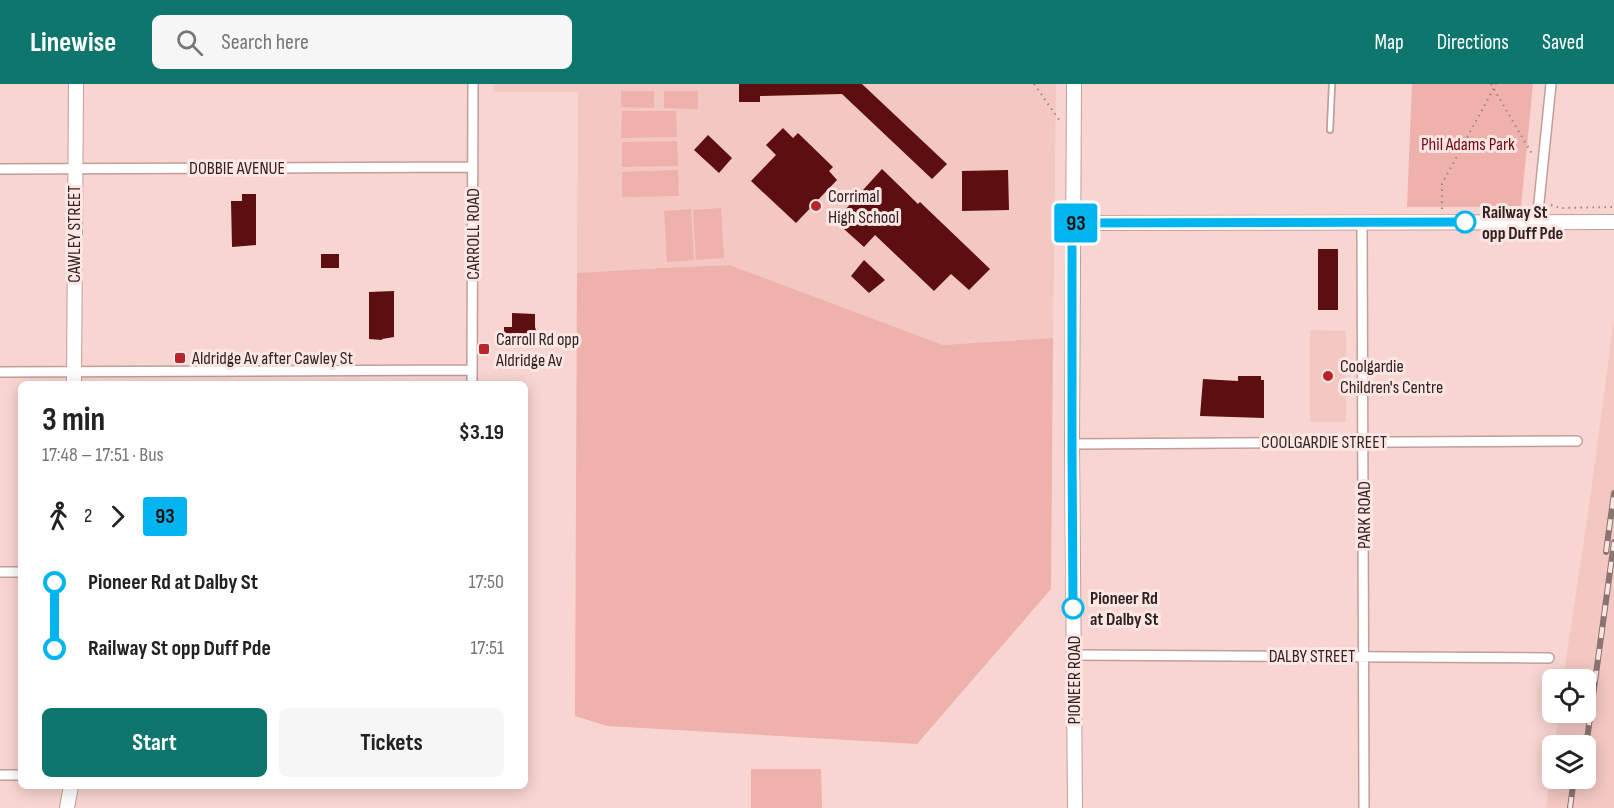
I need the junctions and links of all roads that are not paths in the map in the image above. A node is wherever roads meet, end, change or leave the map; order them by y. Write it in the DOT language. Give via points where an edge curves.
graph roads {
  1 [pos="76,84"];
  2 [pos="473,84"];
  3 [pos="1074,84"];
  4 [pos="1332,84"];
  5 [pos="1551,84"];
  6 [pos="1330,130"];
  7 [pos="473,167"];
  8 [pos="0,169"];
  9 [pos="75,169"];
  10 [pos="1362,222"];
  11 [pos="1537,222"];
  12 [pos="1614,222"];
  13 [pos="1072,223"];
  14 [pos="472,370"];
  15 [pos="0,372"];
  16 [pos="74,378"];
  17 [pos="472,381"];
  18 [pos="1577,441"];
  19 [pos="1363,442"];
  20 [pos="1072,444"];
  21 [pos="0,572"];
  22 [pos="18,572"];
  23 [pos="1074,655"];
  24 [pos="1364,657"];
  25 [pos="1550,658"];
  26 [pos="0,775"];
  27 [pos="18,775"];
  28 [pos="72,789"];
  29 [pos="73,789"];
  30 [pos="67,808"];
  31 [pos="76,808"];
  32 [pos="1075,808"];
  33 [pos="1364,808"];
  1 -- 9 [label="main road, CAWLEY STREET"];
  2 -- 7 [label="street, CARROLL ROAD"];
  3 -- 13 [label="main road, PIONEER ROAD"];
  4 -- 6 [label="lane"];
  5 -- 11 [label="street"];
  7 -- 9 [label="street, DOBBIE AVENUE"];
  7 -- 14 [label="street, CARROLL ROAD"];
  8 -- 9 [label="street, DOBBIE AVENUE"];
  9 -- 16 [label="main road, CAWLEY STREET"];
  10 -- 11 [label="main road"];
  10 -- 13 [label="main road"];
  10 -- 19 [label="street, PARK ROAD"];
  11 -- 12 [label="main road"];
  13 -- 20 [label="main road, PIONEER ROAD"];
  14 -- 16 [label="street"];
  14 -- 17 [label="street, CARROLL ROAD"];
  15 -- 16 [label="street"];
  18 -- 19 [label="street, COOLGARDIE STREET"];
  19 -- 20 [label="street, COOLGARDIE STREET"];
  19 -- 24 [label="street, PARK ROAD"];
  20 -- 23 [label="main road, PIONEER ROAD"];
  21 -- 22 [label="street"];
  23 -- 24 [label="street, DALBY STREET"];
  23 -- 32 [label="main road, PIONEER ROAD"];
  24 -- 25 [label="street, DALBY STREET"];
  24 -- 33 [label="street, PARK ROAD"];
  26 -- 27 [label="street"];
  28 -- 30 [label="main road"];
  29 -- 31 [label="main road"];
}
